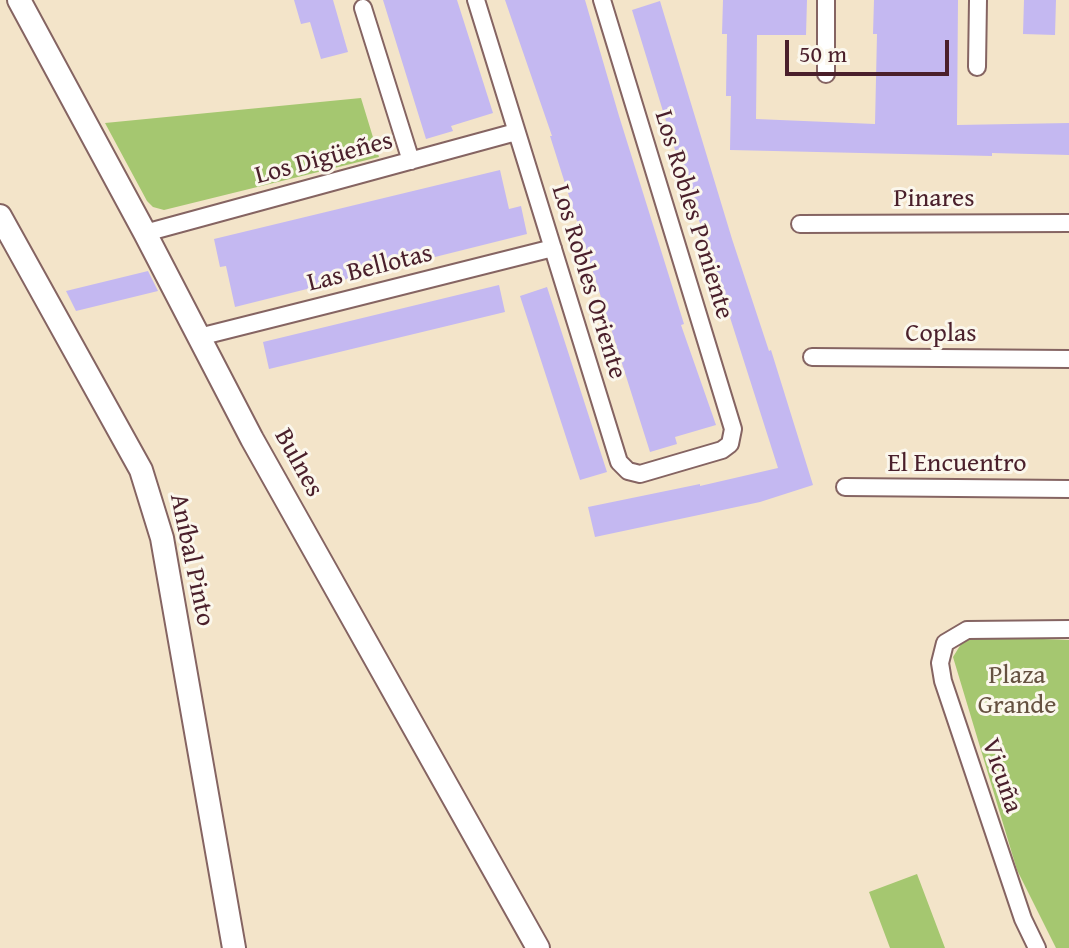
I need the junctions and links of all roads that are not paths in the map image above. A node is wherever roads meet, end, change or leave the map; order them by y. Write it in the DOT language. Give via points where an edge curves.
graph roads {
  1 [pos="19,0"];
  2 [pos="476,0"];
  3 [pos="602,0"];
  4 [pos="826,0"];
  5 [pos="978,0"];
  6 [pos="363,8"];
  7 [pos="977,67"];
  8 [pos="826,74"];
  9 [pos="516,132"];
  10 [pos="411,161"];
  11 [pos="0,216"];
  12 [pos="1069,223"];
  13 [pos="800,224"];
  14 [pos="145,233"];
  15 [pos="553,248"];
  16 [pos="199,337"];
  17 [pos="812,357"];
  18 [pos="1069,359"];
  19 [pos="730,444"];
  20 [pos="845,487"];
  21 [pos="1069,489"];
  22 [pos="1069,629"];
  23 [pos="234,948"];
  24 [pos="538,948"];
  25 [pos="1037,948"];
  1 -- 14 [label="street, Bulnes"];
  2 -- 9 [label="street, Los Robles Oriente"];
  3 -- 19 [label="street, Los Robles Poniente" via="731,422"];
  4 -- 8 [label="street"];
  5 -- 7 [label="street"];
  6 -- 10 [label="street"];
  9 -- 10 [label="street, Los Digüeñes"];
  9 -- 15 [label="street, Los Robles Oriente"];
  10 -- 14 [label="street, Los Digüeñes"];
  11 -- 23 [label="street, Aníbal Pinto" via="141,470 162,538"];
  12 -- 13 [label="street, Pinares"];
  14 -- 16 [label="street, Bulnes"];
  15 -- 16 [label="street, Las Bellotas"];
  15 -- 19 [label="street, Los Robles Oriente" via="622,467 633,474 650,473 713,455"];
  16 -- 24 [label="street, Bulnes"];
  17 -- 18 [label="street, Coplas"];
  20 -- 21 [label="street, El Encuentro"];
  22 -- 25 [label="street, Vicuña" via="967,630 941,650 943,681"];
}
